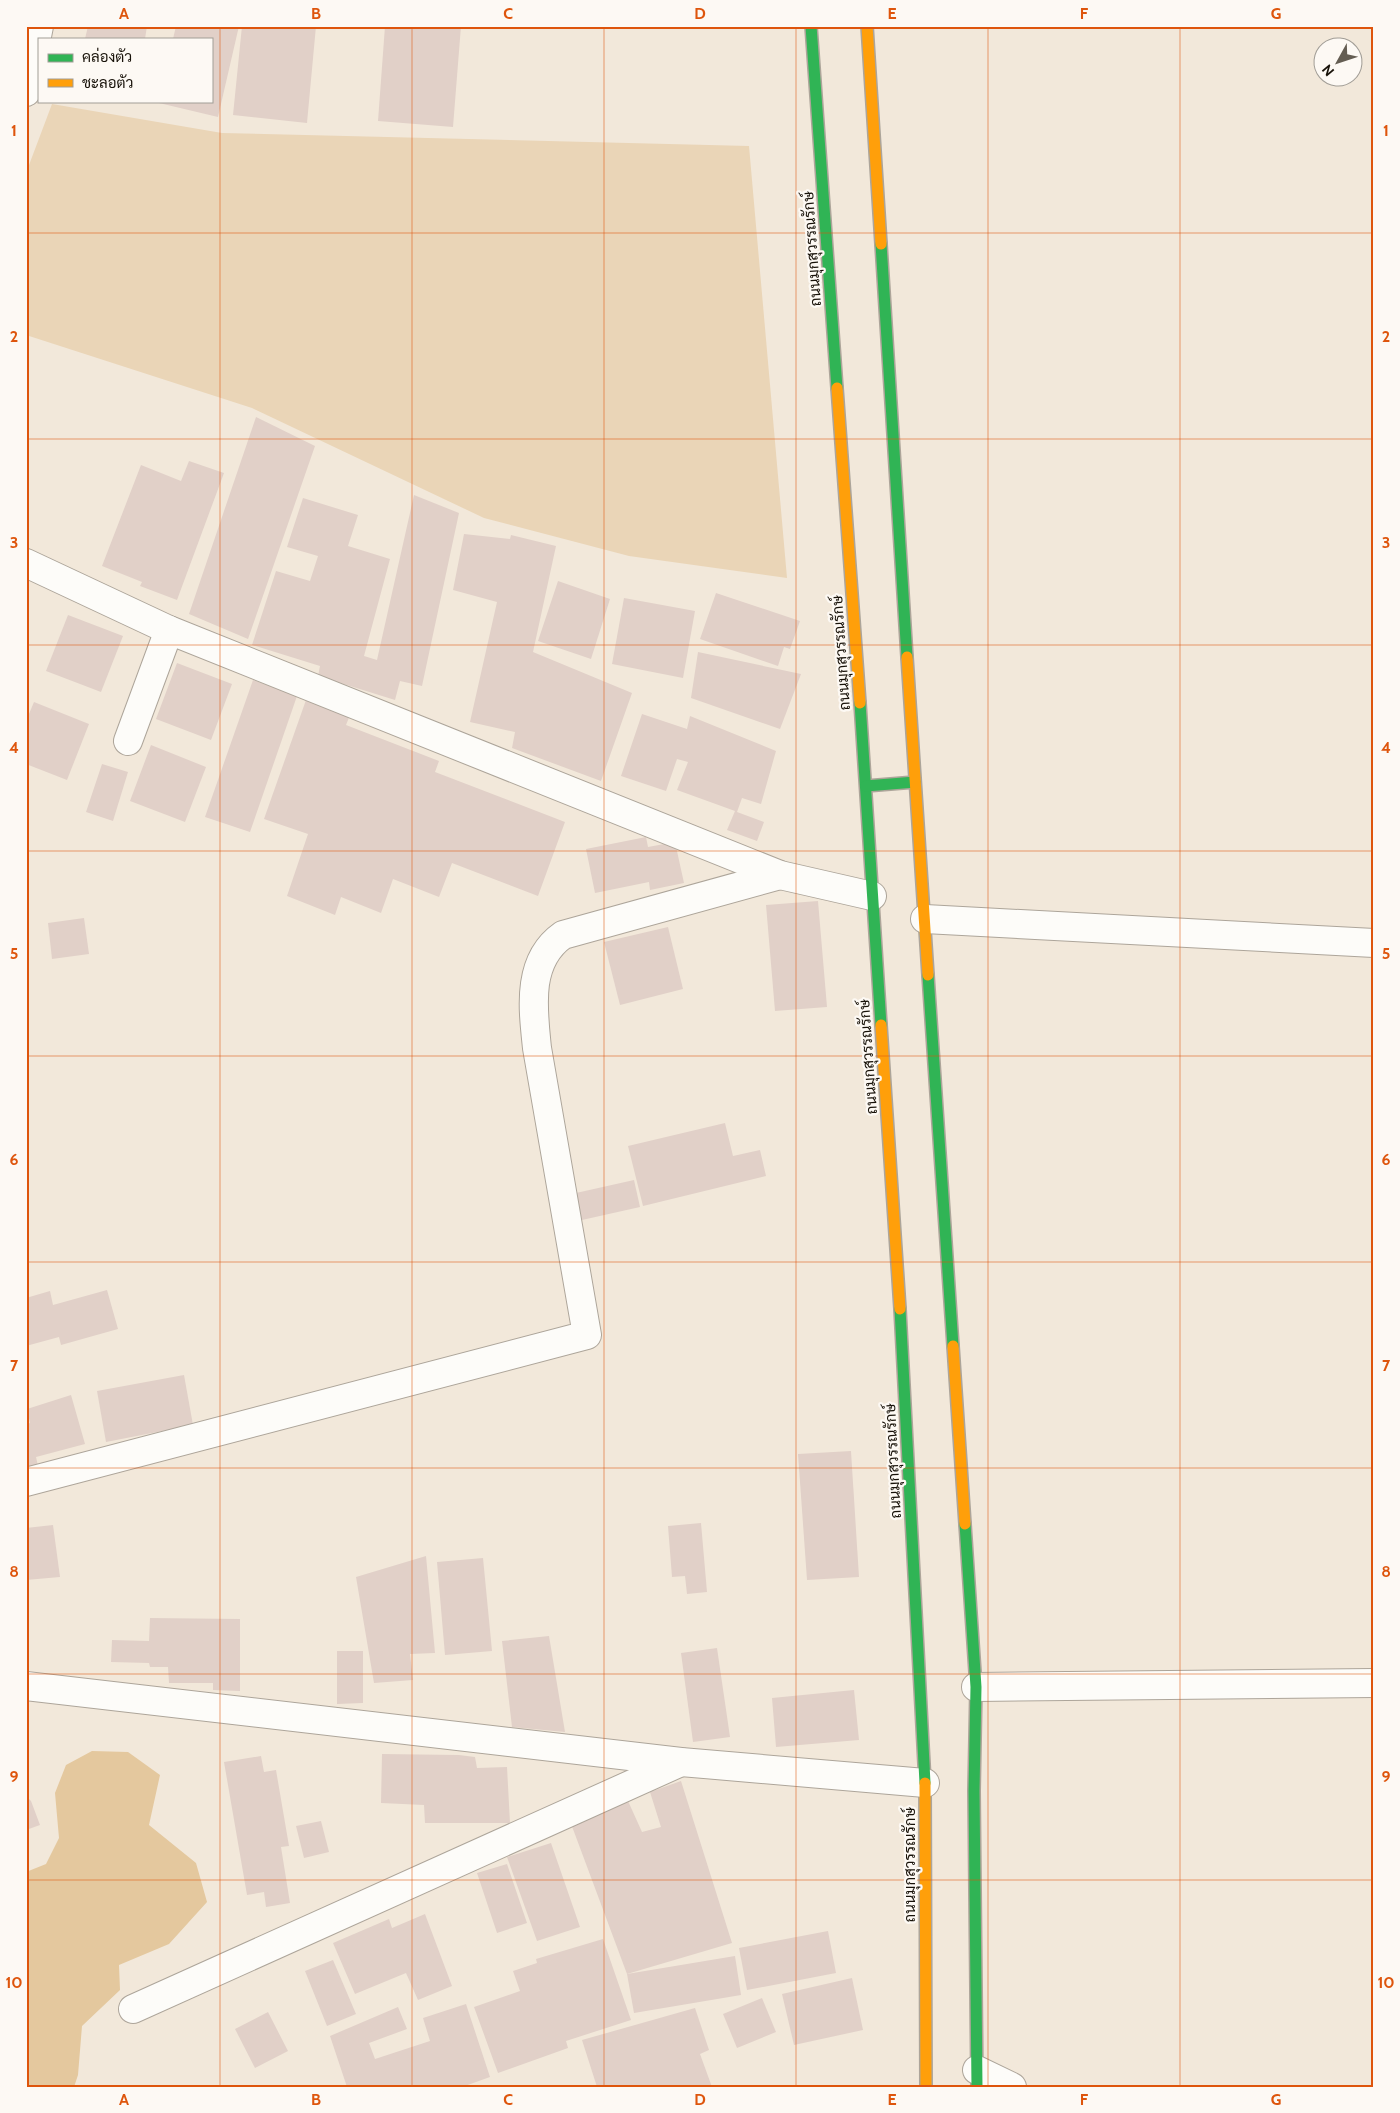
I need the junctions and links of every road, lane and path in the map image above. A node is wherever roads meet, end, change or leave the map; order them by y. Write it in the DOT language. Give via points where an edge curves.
graph roads {
  1 [pos="39,26"];
  2 [pos="811,26"];
  3 [pos="867,26"];
  4 [pos="26,92"];
  5 [pos="26,563"];
  6 [pos="169,630"];
  7 [pos="128,741"];
  8 [pos="915,782"];
  9 [pos="866,786"];
  10 [pos="780,875"];
  11 [pos="872,896"];
  12 [pos="925,919"];
  13 [pos="1374,942"];
  14 [pos="26,1482"];
  15 [pos="1374,1682"];
  16 [pos="26,1686"];
  17 [pos="976,1687"];
  18 [pos="681,1762"];
  19 [pos="924,1783"];
  20 [pos="133,2009"];
  21 [pos="977,2079"];
  22 [pos="926,2087"];
  23 [pos="1012,2087"];
  1 -- 4 [label="street"];
  2 -- 9 [label="main road, ถนนมุกสุวรรณรักษ์"];
  3 -- 8 [label="main road"];
  5 -- 6 [label="street"];
  6 -- 7 [label="street"];
  6 -- 10 [label="street"];
  8 -- 9 [label="main road"];
  8 -- 12 [label="main road"];
  9 -- 11 [label="main road, ถนนมุกสุวรรณรักษ์"];
  10 -- 11 [label="street"];
  10 -- 14 [label="street" via="562,935 543,956 532,1001 537,1048 587,1335"];
  11 -- 19 [label="main road, ถนนมุกสุวรรณรักษ์" via="901,1327"];
  12 -- 13 [label="street"];
  12 -- 17 [label="main road"];
  15 -- 17 [label="street"];
  16 -- 18 [label="street"];
  17 -- 21 [label="main road"];
  18 -- 19 [label="street"];
  18 -- 20 [label="street"];
  19 -- 22 [label="main road, ถนนมุกสุวรรณรักษ์"];
  21 -- 23 [label="street"];
}
